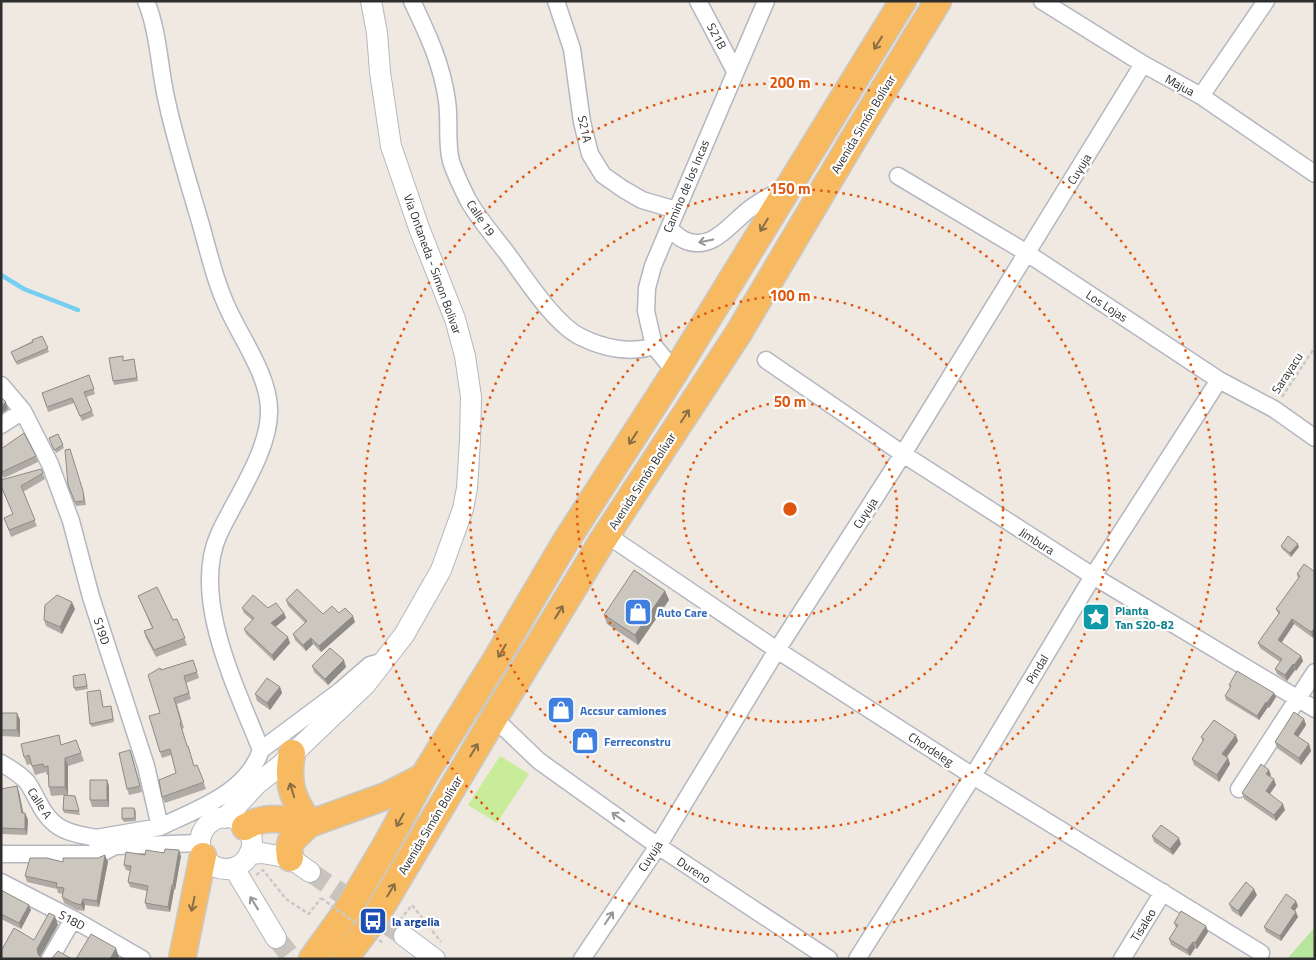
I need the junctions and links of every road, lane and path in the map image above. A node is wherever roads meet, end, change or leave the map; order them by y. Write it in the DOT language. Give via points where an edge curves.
graph roads {
  1 [pos="146,1"];
  2 [pos="371,1"];
  3 [pos="412,1"];
  4 [pos="556,1"];
  5 [pos="698,1"];
  6 [pos="766,1"];
  7 [pos="904,1"];
  8 [pos="938,1"];
  9 [pos="1042,1"];
  10 [pos="1266,1"];
  11 [pos="1144,64"];
  12 [pos="735,71"];
  13 [pos="1201,96"];
  14 [pos="1315,174"];
  15 [pos="898,176"];
  16 [pos="789,185"];
  17 [pos="676,210"];
  18 [pos="668,228"];
  19 [pos="1027,253"];
  20 [pos="654,346"];
  21 [pos="1315,347"];
  22 [pos="766,360"];
  23 [pos="675,372"];
  24 [pos="1219,380"];
  25 [pos="1,384"];
  26 [pos="1274,409"];
  27 [pos="22,411"];
  28 [pos="1,425"];
  29 [pos="1315,438"];
  30 [pos="903,454"];
  31 [pos="607,535"];
  32 [pos="1092,576"];
  33 [pos="777,650"];
  34 [pos="383,662"];
  35 [pos="1315,672"];
  36 [pos="1297,699"];
  37 [pos="1315,709"];
  38 [pos="494,718"];
  39 [pos="261,750"];
  40 [pos="286,759"];
  41 [pos="1,763"];
  42 [pos="973,776"];
  43 [pos="423,777"];
  44 [pos="1239,789"];
  45 [pos="238,823"];
  46 [pos="309,824"];
  47 [pos="160,827"];
  48 [pos="98,846"];
  49 [pos="658,846"];
  50 [pos="202,849"];
  51 [pos="1,854"];
  52 [pos="249,854"];
  53 [pos="300,865"];
  54 [pos="234,868"];
  55 [pos="263,870"];
  56 [pos="1,882"];
  57 [pos="1163,892"];
  58 [pos="412,905"];
  59 [pos="73,919"];
  60 [pos="404,936"];
  61 [pos="276,938"];
  62 [pos="383,943"];
  63 [pos="1261,953"];
  64 [pos="441,954"];
  65 [pos="50,959"];
  66 [pos="142,959"];
  67 [pos="182,959"];
  68 [pos="312,959"];
  69 [pos="344,959"];
  70 [pos="582,959"];
  71 [pos="829,959"];
  72 [pos="857,959"];
  73 [pos="1122,959"];
  1 -- 39 [label="street" via="156,35 167,102 221,294 267,391 269,426 256,463 219,535 209,576 213,618"];
  2 -- 34 [label="street, Via Ontaneda - Simon Bolivar" via="391,146 455,319 471,396 467,488 458,526 441,570 404,635"];
  3 -- 20 [label="street, Calle 19" via="442,69 448,103 451,161 479,217 566,327 580,337 604,346 629,350"];
  4 -- 17 [label="street, S21A" via="572,49 590,154 603,175 623,189 642,200"];
  5 -- 12 [label="street, S21B"];
  6 -- 12 [label="street, Camino de los Incas"];
  7 -- 16 [label="highway, one-way"];
  31 -- 8 [label="highway, Avenida Simón Bolívar, one-way" via="738,334"];
  9 -- 11 [label="street, Majua"];
  10 -- 13 [label="street"];
  11 -- 13 [label="street, Majua"];
  11 -- 19 [label="street, Cuyuja"];
  12 -- 17 [label="street, Camino de los Incas"];
  13 -- 14 [label="street, Majua"];
  15 -- 19 [label="street, Los Lojas"];
  16 -- 18 [label="street, one-way" via="750,208 709,242 684,240"];
  16 -- 23 [label="highway, one-way"];
  17 -- 18 [label="street, Camino de los Incas"];
  18 -- 20 [label="street, Camino de los Incas" via="647,288 646,311"];
  19 -- 24 [label="street, Los Lojas"];
  19 -- 30 [label="street, Cuyuja"];
  20 -- 23 [label="street, Camino de los Incas"];
  21 -- 26 [label="path, Sarayacu"];
  22 -- 30 [label="street, Jimbura"];
  23 -- 43 [label="highway, one-way" via="566,541"];
  24 -- 26 [label="street, Los Lojas"];
  24 -- 32 [label="street, Pindal"];
  25 -- 27 [label="street, S19D"];
  26 -- 29 [label="street, Los Lojas"];
  27 -- 28 [label="street"];
  27 -- 47 [label="street, S19D" via="50,464 71,521 91,597 146,766"];
  30 -- 32 [label="street, Jimbura"];
  30 -- 33 [label="street, Cuyuja"];
  31 -- 33 [label="street, Chordeleg"];
  38 -- 31 [label="highway, Avenida Simón Bolívar, one-way"];
  32 -- 36 [label="street, Jimbura"];
  32 -- 42 [label="street, Pindal"];
  33 -- 42 [label="street, Chordeleg"];
  33 -- 49 [label="street, Cuyuja"];
  34 -- 39 [label="street" via="370,665"];
  34 -- 40 [label="street, Via Ontaneda - Simon Bolivar" via="365,685"];
  35 -- 36 [label="street"];
  36 -- 37 [label="street, Jimbura"];
  36 -- 44 [label="street"];
  49 -- 38 [label="street, Dureno, one-way" via="540,761"];
  69 -- 38 [label="highway, Avenida Simón Bolívar, one-way" via="373,921"];
  39 -- 47 [label="street" via="258,761 247,775 225,794"];
  40 -- 45 [label="street, Via Ontaneda - Simon Bolivar" via="258,783"];
  46 -- 40 [label="highway, one-way" via="293,794"];
  41 -- 48 [label="street, Calle A" via="26,782 56,825"];
  42 -- 57 [label="street, Chordeleg"];
  42 -- 72 [label="street, Pindal"];
  43 -- 46 [label="highway" via="386,796"];
  43 -- 68 [label="highway, one-way" via="357,895"];
  45 -- 46 [label="highway" via="272,818"];
  45 -- 50 [label="street" via="218,819 205,828"];
  45 -- 52 [label="street" via="251,840"];
  46 -- 53 [label="highway" via="291,841 289,849"];
  47 -- 48 [label="street"];
  48 -- 50 [label="street"];
  48 -- 51 [label="street"];
  70 -- 49 [label="street, Cuyuja, one-way"];
  49 -- 71 [label="street, Dureno"];
  50 -- 54 [label="street" via="216,867"];
  50 -- 67 [label="highway, one-way"];
  52 -- 53 [label="street" via="262,853"];
  52 -- 54 [label="street"];
  61 -- 54 [label="street, one-way"];
  55 -- 62 [label="path, bridge" via="286,899 309,914 321,898"];
  56 -- 59 [label="street, S18D"];
  57 -- 63 [label="street, Chordeleg"];
  57 -- 73 [label="street, Tisaleo"];
  58 -- 64 [label="path"];
  59 -- 65 [label="street"];
  59 -- 66 [label="street, S18D"];
  60 -- 64 [label="street"];
}
